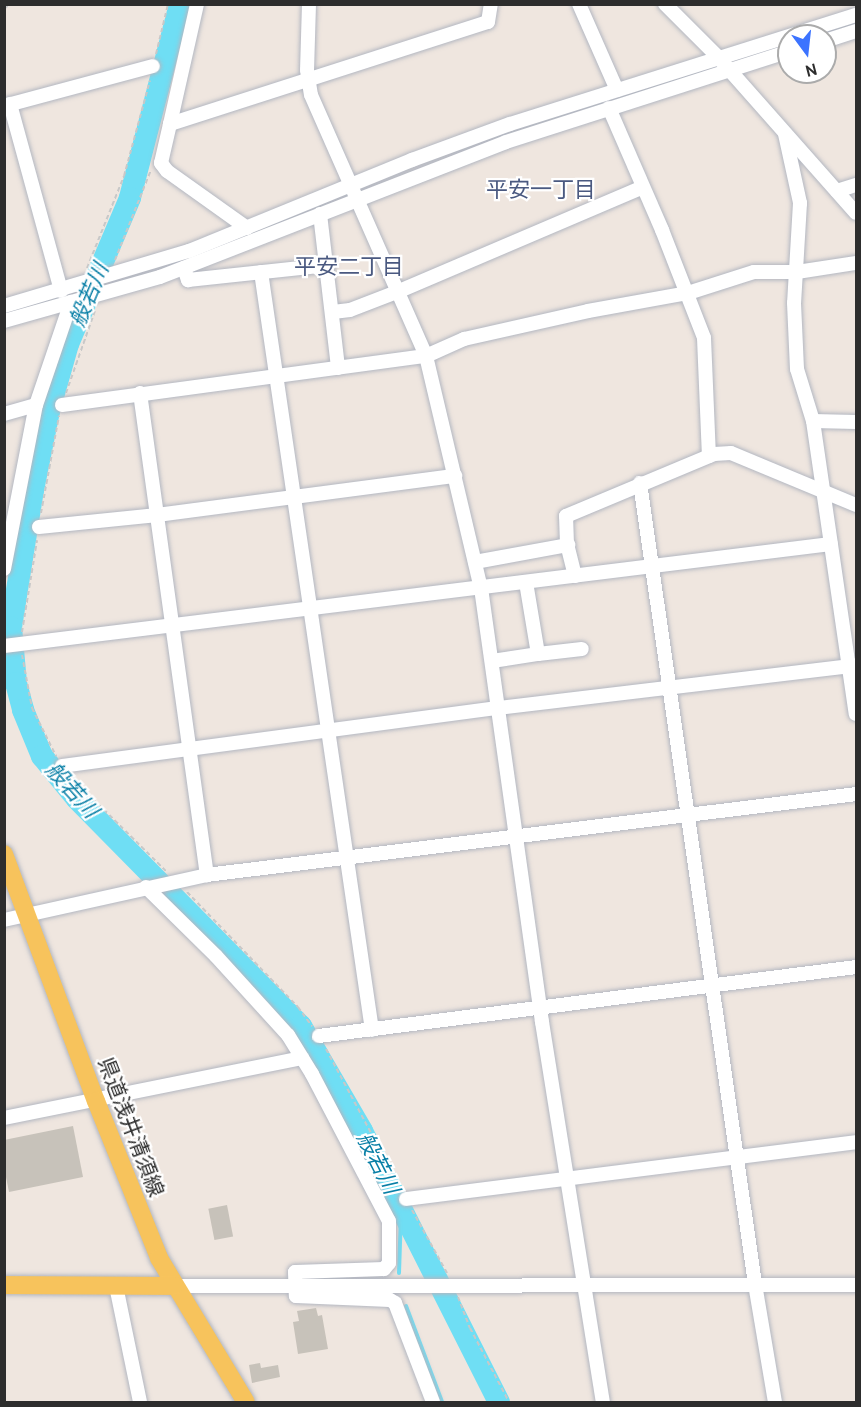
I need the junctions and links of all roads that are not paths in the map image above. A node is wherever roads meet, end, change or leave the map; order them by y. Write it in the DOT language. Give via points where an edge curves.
graph roads {
  1 [pos="197,4"];
  2 [pos="309,4"];
  3 [pos="491,4"];
  4 [pos="579,4"];
  5 [pos="665,4"];
  6 [pos="856,15"];
  7 [pos="856,31"];
  8 [pos="837,37"];
  9 [pos="777,55"];
  10 [pos="718,57"];
  11 [pos="153,66"];
  12 [pos="729,70"];
  13 [pos="309,80"];
  14 [pos="617,90"];
  15 [pos="7,105"];
  16 [pos="609,108"];
  17 [pos="170,124"];
  18 [pos="785,134"];
  19 [pos="349,185"];
  20 [pos="856,185"];
  21 [pos="643,187"];
  22 [pos="837,191"];
  23 [pos="355,199"];
  24 [pos="856,213"];
  25 [pos="320,214"];
  26 [pos="247,228"];
  27 [pos="856,263"];
  28 [pos="328,265"];
  29 [pos="184,268"];
  30 [pos="261,272"];
  31 [pos="797,272"];
  32 [pos="61,291"];
  33 [pos="397,292"];
  34 [pos="688,293"];
  35 [pos="74,301"];
  36 [pos="4,306"];
  37 [pos="333,312"];
  38 [pos="4,321"];
  39 [pos="426,356"];
  40 [pos="338,368"];
  41 [pos="276,376"];
  42 [pos="140,393"];
  43 [pos="36,405"];
  44 [pos="62,405"];
  45 [pos="4,414"];
  46 [pos="813,421"];
  47 [pos="856,422"];
  48 [pos="710,456"];
  49 [pos="456,476"];
  50 [pos="640,483"];
  51 [pos="823,490"];
  52 [pos="294,496"];
  53 [pos="856,505"];
  54 [pos="157,515"];
  55 [pos="39,527"];
  56 [pos="831,544"];
  57 [pos="568,545"];
  58 [pos="475,562"];
  59 [pos="654,566"];
  60 [pos="4,569"];
  61 [pos="575,576"];
  62 [pos="526,582"];
  63 [pos="482,588"];
  64 [pos="311,608"];
  65 [pos="172,624"];
  66 [pos="4,646"];
  67 [pos="582,649"];
  68 [pos="538,654"];
  69 [pos="492,661"];
  70 [pos="853,665"];
  71 [pos="669,687"];
  72 [pos="498,708"];
  73 [pos="856,714"];
  74 [pos="328,730"];
  75 [pos="189,748"];
  76 [pos="62,766"];
  77 [pos="856,794"];
  78 [pos="690,815"];
  79 [pos="518,836"];
  80 [pos="4,854"];
  81 [pos="346,857"];
  82 [pos="207,875"];
  83 [pos="146,887"];
  84 [pos="27,916"];
  85 [pos="4,920"];
  86 [pos="856,967"];
  87 [pos="714,985"];
  88 [pos="540,1009"];
  89 [pos="372,1030"];
  90 [pos="319,1036"];
  91 [pos="303,1058"];
  92 [pos="96,1101"];
  93 [pos="4,1118"];
  94 [pos="856,1142"];
  95 [pos="738,1158"];
  96 [pos="567,1178"];
  97 [pos="406,1199"];
  98 [pos="585,1284"];
  99 [pos="755,1284"];
  100 [pos="4,1285"];
  101 [pos="295,1285"];
  102 [pos="856,1285"];
  103 [pos="116,1286"];
  104 [pos="174,1286"];
  105 [pos="140,1402"];
  106 [pos="246,1402"];
  107 [pos="433,1402"];
  108 [pos="603,1402"];
  109 [pos="775,1402"];
  1 -- 17 [label="street"];
  2 -- 13 [label="street"];
  3 -- 13 [label="street" via="488,22"];
  4 -- 14 [label="street"];
  5 -- 10 [label="street"];
  6 -- 10 [label="street"];
  7 -- 8 [label="street"];
  9 -- 12 [label="street"];
  10 -- 12 [label="street"];
  10 -- 14 [label="street"];
  11 -- 15 [label="street"];
  12 -- 16 [label="street"];
  12 -- 18 [label="street"];
  13 -- 17 [label="street"];
  13 -- 19 [label="street"];
  14 -- 19 [label="street" via="510,124"];
  15 -- 32 [label="street"];
  16 -- 21 [label="street"];
  16 -- 23 [label="street"];
  17 -- 26 [label="street" via="161,163"];
  18 -- 22 [label="street"];
  18 -- 31 [label="street" via="800,203"];
  19 -- 23 [label="street"];
  19 -- 26 [label="street"];
  20 -- 22 [label="street"];
  21 -- 33 [label="street"];
  21 -- 34 [label="street"];
  22 -- 24 [label="street"];
  23 -- 25 [label="street"];
  23 -- 33 [label="street"];
  25 -- 28 [label="street"];
  25 -- 29 [label="street"];
  26 -- 32 [label="street" via="189,251"];
  27 -- 31 [label="street"];
  28 -- 30 [label="street"];
  28 -- 37 [label="street"];
  29 -- 30 [label="street" via="188,280"];
  29 -- 35 [label="street"];
  30 -- 41 [label="street"];
  31 -- 34 [label="street" via="754,272"];
  31 -- 46 [label="street" via="797,369"];
  32 -- 36 [label="street"];
  33 -- 37 [label="street" via="350,310"];
  33 -- 39 [label="street"];
  34 -- 39 [label="street" via="504,328 464,339"];
  34 -- 48 [label="street" via="704,338"];
  35 -- 38 [label="street"];
  35 -- 43 [label="street"];
  37 -- 40 [label="street"];
  39 -- 40 [label="street"];
  39 -- 49 [label="street"];
  40 -- 41 [label="street"];
  41 -- 42 [label="street"];
  41 -- 52 [label="street"];
  42 -- 44 [label="street"];
  42 -- 54 [label="street"];
  43 -- 45 [label="street"];
  43 -- 60 [label="street"];
  46 -- 47 [label="street"];
  46 -- 51 [label="street"];
  48 -- 50 [label="street"];
  48 -- 51 [label="street" via="731,453"];
  49 -- 52 [label="street"];
  49 -- 58 [label="street"];
  50 -- 57 [label="street" via="566,516"];
  50 -- 59 [label="street"];
  51 -- 53 [label="street"];
  51 -- 56 [label="street"];
  52 -- 54 [label="street"];
  52 -- 64 [label="street"];
  54 -- 55 [label="street"];
  54 -- 65 [label="street"];
  56 -- 59 [label="street"];
  56 -- 70 [label="street"];
  57 -- 58 [label="street"];
  57 -- 61 [label="street"];
  58 -- 63 [label="street"];
  59 -- 61 [label="street"];
  59 -- 71 [label="street"];
  61 -- 62 [label="street"];
  62 -- 63 [label="street"];
  62 -- 68 [label="street"];
  63 -- 64 [label="street"];
  63 -- 69 [label="street"];
  64 -- 65 [label="street"];
  64 -- 74 [label="street"];
  65 -- 66 [label="street"];
  65 -- 75 [label="street"];
  67 -- 68 [label="street"];
  68 -- 69 [label="street"];
  69 -- 72 [label="street"];
  70 -- 71 [label="street"];
  70 -- 73 [label="street"];
  71 -- 72 [label="street"];
  71 -- 78 [label="street"];
  72 -- 74 [label="street"];
  72 -- 79 [label="street"];
  74 -- 75 [label="street"];
  74 -- 81 [label="street"];
  75 -- 76 [label="street"];
  75 -- 82 [label="street"];
  77 -- 78 [label="street"];
  78 -- 79 [label="street"];
  78 -- 87 [label="street"];
  79 -- 81 [label="street"];
  79 -- 88 [label="street"];
  80 -- 84 [label="main road, 県道浅井清須線"];
  81 -- 82 [label="street"];
  81 -- 89 [label="street"];
  82 -- 83 [label="street"];
  83 -- 84 [label="street"];
  83 -- 91 [label="street" via="282,1027"];
  84 -- 85 [label="street"];
  84 -- 92 [label="main road, 県道浅井清須線"];
  86 -- 87 [label="street"];
  87 -- 88 [label="street"];
  87 -- 95 [label="street"];
  88 -- 89 [label="street"];
  88 -- 96 [label="street"];
  89 -- 90 [label="street"];
  91 -- 92 [label="street"];
  91 -- 101 [label="street" via="389,1221 389,1263 384,1269 295,1272"];
  92 -- 93 [label="street"];
  92 -- 104 [label="main road, 県道浅井清須線"];
  94 -- 95 [label="street"];
  95 -- 96 [label="street"];
  95 -- 99 [label="street"];
  96 -- 97 [label="street"];
  96 -- 98 [label="street"];
  98 -- 99 [label="street"];
  98 -- 101 [label="street"];
  98 -- 108 [label="street"];
  99 -- 102 [label="street"];
  99 -- 109 [label="street"];
  100 -- 103 [label="main road"];
  101 -- 104 [label="street"];
  101 -- 107 [label="street" via="298,1298 395,1303"];
  103 -- 104 [label="main road"];
  103 -- 105 [label="street"];
  104 -- 106 [label="main road, 県道浅井清須線"];
}
